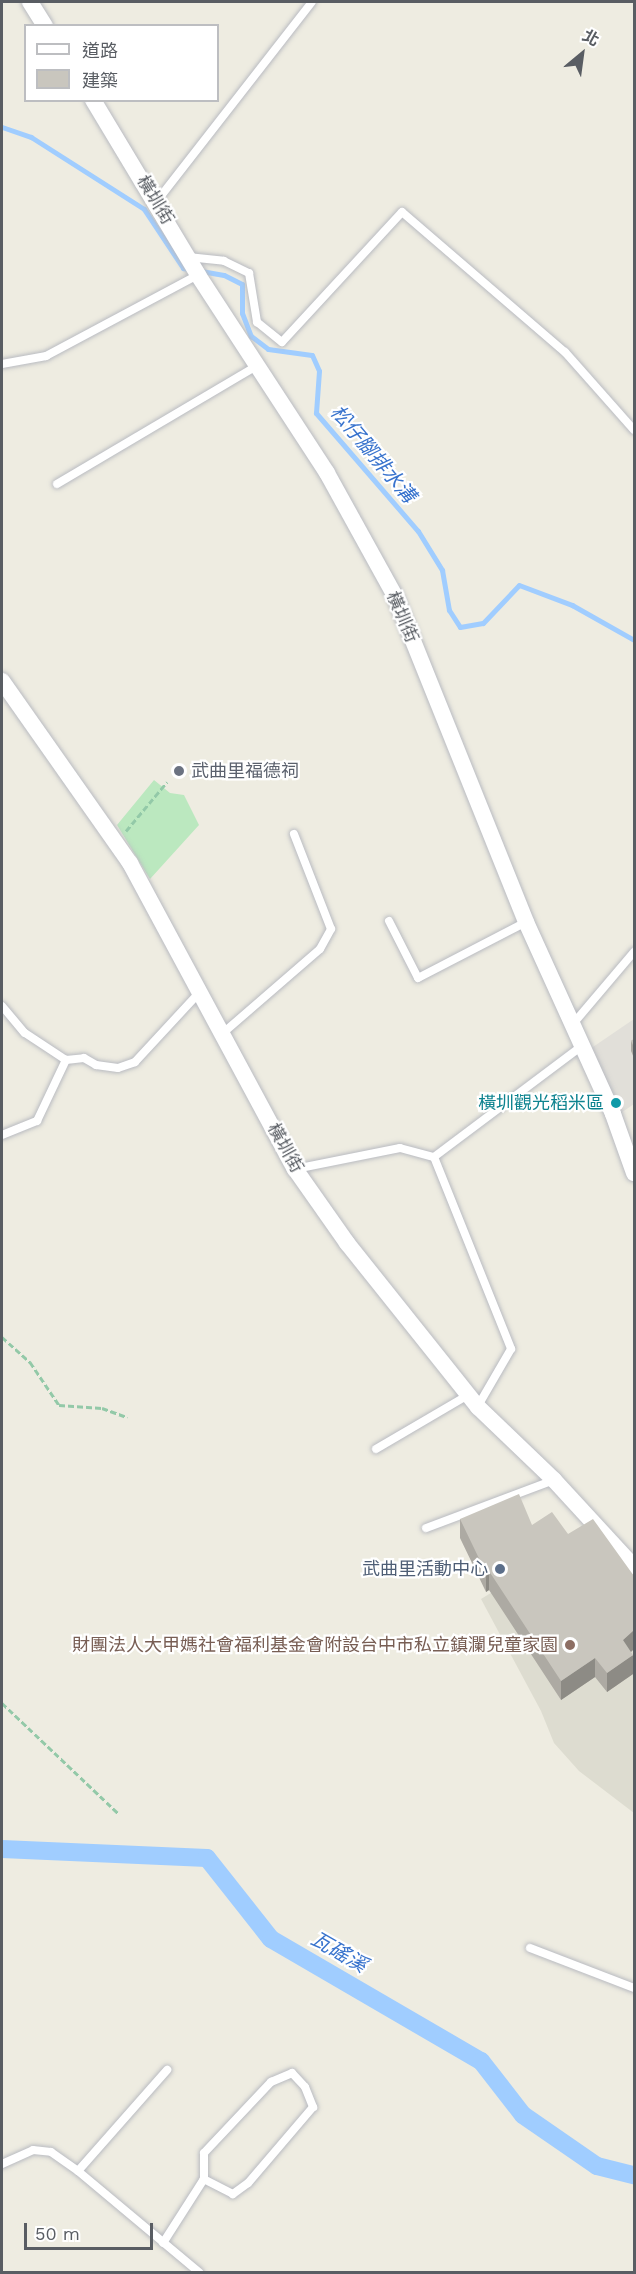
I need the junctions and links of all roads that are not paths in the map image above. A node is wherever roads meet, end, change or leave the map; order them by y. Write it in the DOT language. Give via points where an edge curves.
graph roads {
  1 [pos="30,2"];
  2 [pos="312,2"];
  3 [pos="44,24"];
  4 [pos="94,102"];
  5 [pos="157,201"];
  6 [pos="188,257"];
  7 [pos="198,275"];
  8 [pos="2,364"];
  9 [pos="259,365"];
  10 [pos="634,430"];
  11 [pos="57,484"];
  12 [pos="2,681"];
  13 [pos="294,834"];
  14 [pos="389,921"];
  15 [pos="526,922"];
  16 [pos="634,952"];
  17 [pos="199,993"];
  18 [pos="2,1006"];
  19 [pos="572,1025"];
  20 [pos="223,1033"];
  21 [pos="582,1046"];
  22 [pos="66,1060"];
  23 [pos="2,1135"];
  24 [pos="434,1157"];
  25 [pos="296,1169"];
  26 [pos="634,1173"];
  27 [pos="473,1401"];
  28 [pos="376,1449"];
  29 [pos="554,1480"];
  30 [pos="426,1528"];
  31 [pos="634,1567"];
  32 [pos="530,1948"];
  33 [pos="634,1988"];
  34 [pos="167,2070"];
  35 [pos="2,2164"];
  36 [pos="78,2171"];
  37 [pos="204,2179"];
  38 [pos="163,2243"];
  39 [pos="199,2272"];
  1 -- 3 [label="street"];
  2 -- 5 [label="lane"];
  4 -- 5 [label="street, 橫圳街"];
  5 -- 6 [label="street, 橫圳街"];
  6 -- 7 [label="street, 橫圳街"];
  6 -- 10 [label="lane" via="224,261 249,273 257,322 282,342 402,212 565,352"];
  7 -- 8 [label="lane" via="46,356"];
  7 -- 9 [label="street, 橫圳街"];
  9 -- 11 [label="lane"];
  9 -- 15 [label="street, 橫圳街" via="327,473 394,596"];
  12 -- 17 [label="street, 橫圳街" via="130,863"];
  13 -- 20 [label="lane" via="331,929 320,949"];
  14 -- 15 [label="lane" via="418,978"];
  15 -- 19 [label="street, 橫圳街"];
  16 -- 19 [label="lane"];
  17 -- 20 [label="street, 橫圳街"];
  17 -- 22 [label="lane" via="135,1062 118,1068 96,1065 84,1058"];
  18 -- 22 [label="lane" via="25,1033"];
  19 -- 21 [label="street, 橫圳街"];
  20 -- 25 [label="street, 橫圳街"];
  21 -- 24 [label="lane"];
  21 -- 26 [label="street, 橫圳街"];
  22 -- 23 [label="lane" via="38,1121"];
  24 -- 25 [label="lane" via="400,1148"];
  24 -- 27 [label="lane" via="511,1349"];
  25 -- 27 [label="street, 橫圳街" via="347,1244"];
  27 -- 28 [label="lane"];
  27 -- 29 [label="street, 橫圳街"];
  29 -- 30 [label="lane"];
  29 -- 31 [label="street, 橫圳街"];
  32 -- 33 [label="lane"];
  34 -- 36 [label="lane"];
  35 -- 36 [label="lane" via="33,2150 51,2152"];
  36 -- 38 [label="lane"];
  37 -- 37 [label="lane" via="204,2152 272,2082 292,2073 305,2087 313,2107 248,2183 233,2194"];
  37 -- 38 [label="lane"];
  38 -- 39 [label="lane"];
}
